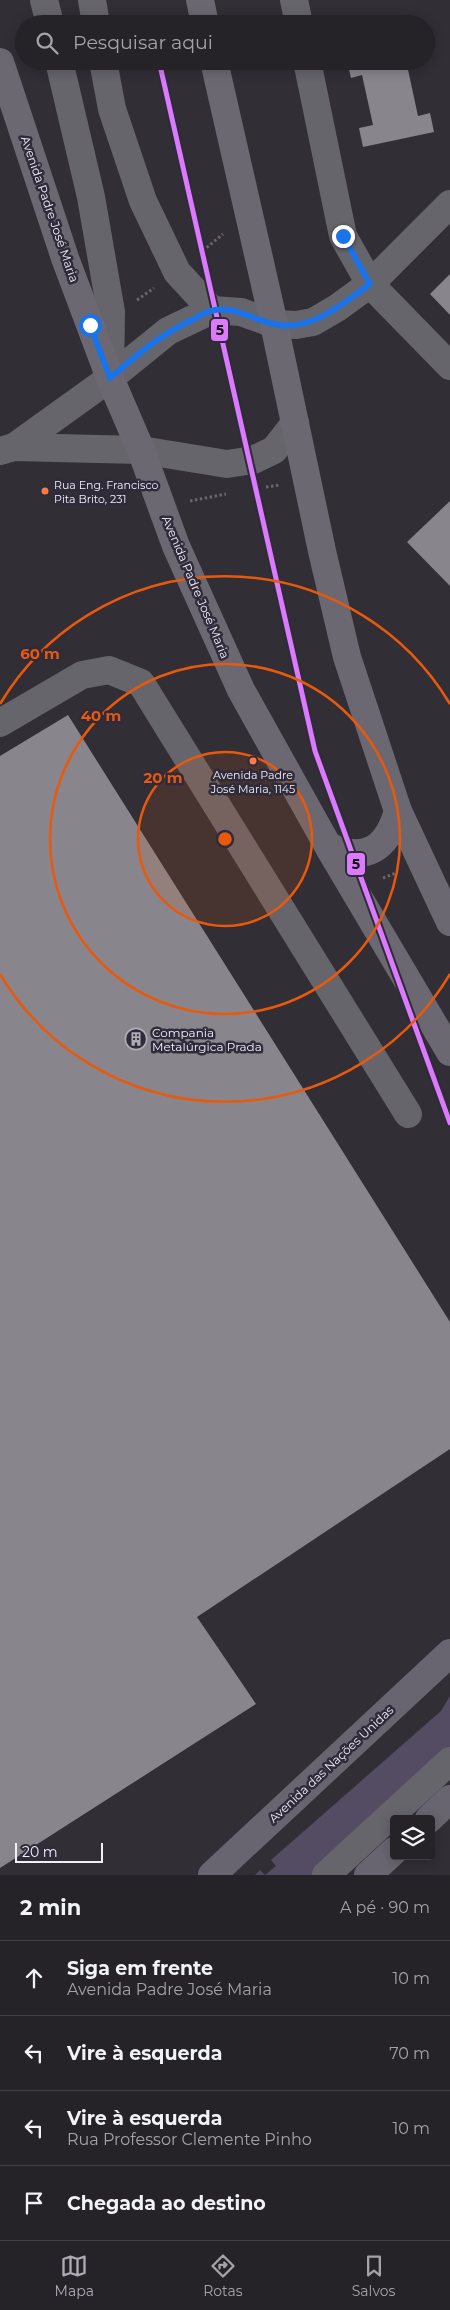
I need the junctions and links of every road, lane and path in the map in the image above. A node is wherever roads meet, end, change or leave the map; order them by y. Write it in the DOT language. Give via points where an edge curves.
graph roads {
  1 [pos="44,0"];
  2 [pos="92,0"];
  3 [pos="200,0"];
  4 [pos="294,0"];
  5 [pos="48,15"];
  6 [pos="94,15"];
  7 [pos="203,15"];
  8 [pos="297,15"];
  9 [pos="0,62"];
  10 [pos="61,70"];
  11 [pos="105,70"];
  12 [pos="216,70"];
  13 [pos="309,70"];
  14 [pos="450,204"];
  15 [pos="370,284"];
  16 [pos="212,310"];
  17 [pos="274,324"];
  18 [pos="450,366"];
  19 [pos="110,378"];
  20 [pos="295,423"];
  21 [pos="7,449"];
  22 [pos="141,450"];
  23 [pos="0,724"];
  24 [pos="398,811"];
  25 [pos="328,846"];
  26 [pos="450,922"];
  27 [pos="450,1052"];
  28 [pos="408,1114"];
  29 [pos="450,1653"];
  30 [pos="450,1761"];
  31 [pos="450,1799"];
  32 [pos="433,1815"];
  33 [pos="390,1855"];
  34 [pos="212,1875"];
  35 [pos="326,1875"];
  36 [pos="368,1875"];
  1 -- 5 [label="street"];
  2 -- 6 [label="street"];
  3 -- 7 [label="main road"];
  4 -- 8 [label="street"];
  9 -- 19 [label="main road, Avenida Padre José Maria" via="65,258"];
  10 -- 19 [label="street" via="91,197 111,312"];
  11 -- 16 [label="street" via="112,109 143,201 177,272"];
  12 -- 17 [label="main road"];
  13 -- 15 [label="street" via="343,236"];
  14 -- 15 [label="street"];
  15 -- 17 [label="street" via="313,322"];
  15 -- 18 [label="street"];
  16 -- 17 [label="street" via="241,312"];
  16 -- 19 [label="street" via="168,331"];
  17 -- 20 [label="main road"];
  19 -- 21 [label="street"];
  19 -- 22 [label="main road, Avenida Padre José Maria"];
  20 -- 22 [label="street" via="274,450 253,460 227,464"];
  20 -- 24 [label="main road" via="347,657"];
  21 -- 22 [label="street"];
  22 -- 25 [label="main road, Avenida Padre José Maria" via="176,546 241,690"];
  23 -- 28 [label="street" via="82,675 109,670 141,683"];
  24 -- 25 [label="main road" via="385,840 373,850 357,854"];
  24 -- 26 [label="main road"];
  25 -- 27 [label="main road, Avenida Padre José Maria"];
  29 -- 34 [label="highway, Avenida das Nações Unidas"];
  30 -- 35 [label="street"];
  31 -- 32 [label="highway"];
  33 -- 36 [label="highway"];
}
